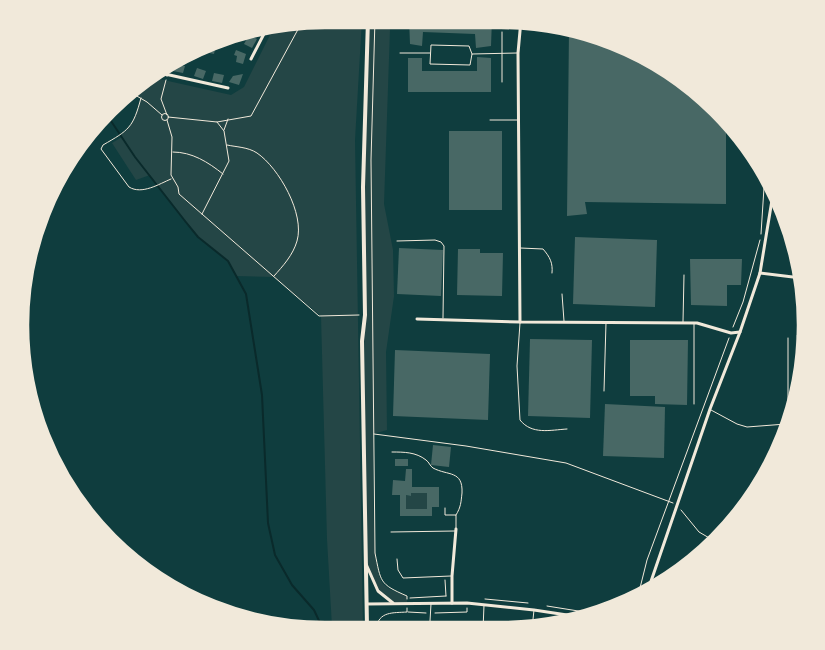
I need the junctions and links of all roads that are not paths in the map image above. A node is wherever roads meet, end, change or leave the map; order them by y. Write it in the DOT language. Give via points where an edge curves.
graph roads {
  1 [pos="368,28"];
  2 [pos="520,28"];
  3 [pos="502,32"];
  4 [pos="264,34"];
  5 [pos="400,53"];
  6 [pos="430,53"];
  7 [pos="518,53"];
  8 [pos="472,54"];
  9 [pos="502,54"];
  10 [pos="251,59"];
  11 [pos="168,75"];
  12 [pos="502,82"];
  13 [pos="228,88"];
  14 [pos="490,120"];
  15 [pos="518,120"];
  16 [pos="771,203"];
  17 [pos="397,241"];
  18 [pos="520,248"];
  19 [pos="552,273"];
  20 [pos="760,273"];
  21 [pos="684,276"];
  22 [pos="794,277"];
  23 [pos="562,294"];
  24 [pos="417,319"];
  25 [pos="443,319"];
  26 [pos="520,322"];
  27 [pos="564,322"];
  28 [pos="606,322"];
  29 [pos="683,323"];
  30 [pos="694,323"];
  31 [pos="740,332"];
  32 [pos="788,338"];
  33 [pos="604,391"];
  34 [pos="788,398"];
  35 [pos="694,404"];
  36 [pos="710,409"];
  37 [pos="781,424"];
  38 [pos="567,429"];
  39 [pos="392,452"];
  40 [pos="445,508"];
  41 [pos="456,515"];
  42 [pos="456,530"];
  43 [pos="391,532"];
  44 [pos="397,559"];
  45 [pos="366,564"];
  46 [pos="452,576"];
  47 [pos="651,582"];
  48 [pos="431,603"];
  49 [pos="452,603"];
  50 [pos="366,604"];
  51 [pos="394,604"];
  52 [pos="484,605"];
  53 [pos="534,610"];
  54 [pos="566,615"];
  55 [pos="533,621"];
  56 [pos="367,622"];
  57 [pos="430,622"];
  58 [pos="483,622"];
  1 -- 45 [label="street" via="363,187 365,315 362,341"];
  2 -- 7 [label="street"];
  3 -- 9 [label="lane"];
  4 -- 10 [label="street"];
  5 -- 6 [label="lane"];
  6 -- 8 [label="lane" via="431,45 469,46"];
  6 -- 8 [label="lane" via="430,64 470,64"];
  7 -- 9 [label="lane"];
  7 -- 15 [label="street"];
  8 -- 9 [label="lane"];
  9 -- 12 [label="lane"];
  11 -- 13 [label="street"];
  14 -- 15 [label="lane"];
  15 -- 18 [label="street"];
  16 -- 20 [label="street"];
  17 -- 25 [label="lane" via="435,240 444,246"];
  18 -- 19 [label="lane" via="543,249 551,261"];
  18 -- 26 [label="street"];
  20 -- 22 [label="street"];
  20 -- 31 [label="street"];
  21 -- 29 [label="lane"];
  23 -- 27 [label="lane"];
  24 -- 25 [label="street"];
  25 -- 26 [label="street"];
  26 -- 27 [label="street"];
  26 -- 38 [label="lane" via="517,366 520,420 533,430"];
  27 -- 28 [label="street"];
  28 -- 29 [label="street"];
  28 -- 33 [label="lane"];
  29 -- 30 [label="street"];
  30 -- 31 [label="street" via="731,333"];
  30 -- 35 [label="lane"];
  31 -- 36 [label="street"];
  32 -- 34 [label="lane"];
  36 -- 37 [label="lane" via="747,427"];
  36 -- 47 [label="street"];
  39 -- 41 [label="lane" via="414,453 432,468 459,478 462,481 461,506"];
  40 -- 41 [label="lane" via="444,515"];
  41 -- 42 [label="lane"];
  42 -- 43 [label="lane"];
  42 -- 46 [label="street"];
  44 -- 46 [label="lane" via="403,578"];
  45 -- 50 [label="street"];
  45 -- 51 [label="street" via="378,592"];
  46 -- 49 [label="street"];
  48 -- 49 [label="street"];
  48 -- 51 [label="street"];
  48 -- 57 [label="lane"];
  49 -- 52 [label="street"];
  50 -- 51 [label="street"];
  50 -- 56 [label="street"];
  52 -- 53 [label="street"];
  52 -- 58 [label="lane"];
  53 -- 54 [label="street"];
  53 -- 55 [label="lane"];
}
